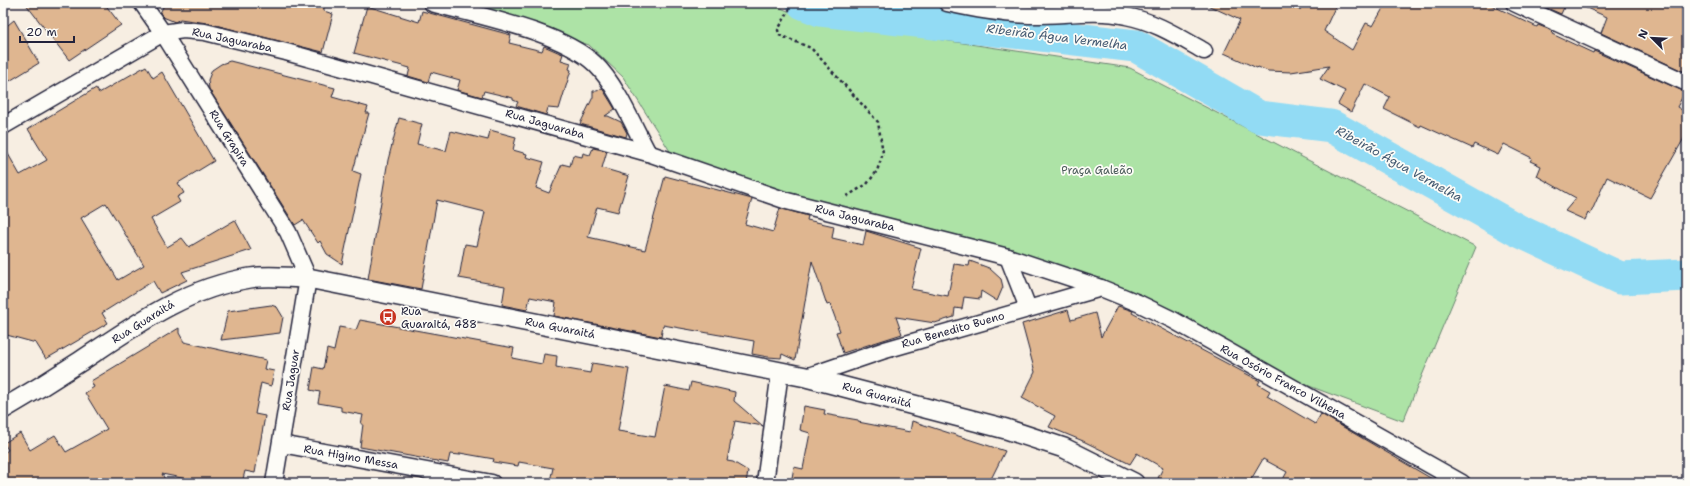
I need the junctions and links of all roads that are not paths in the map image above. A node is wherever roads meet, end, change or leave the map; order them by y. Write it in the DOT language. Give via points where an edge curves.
graph roads {
  1 [pos="142,3"];
  2 [pos="432,3"];
  3 [pos="947,3"];
  4 [pos="1514,3"];
  5 [pos="163,33"];
  6 [pos="1204,51"];
  7 [pos="1687,83"];
  8 [pos="3,126"];
  9 [pos="648,153"];
  10 [pos="1008,257"];
  11 [pos="308,278"];
  12 [pos="1101,288"];
  13 [pos="1028,308"];
  14 [pos="780,372"];
  15 [pos="806,377"];
  16 [pos="3,409"];
  17 [pos="281,444"];
  18 [pos="274,483"];
  19 [pos="492,483"];
  20 [pos="765,483"];
  21 [pos="1134,483"];
  22 [pos="1462,483"];
  1 -- 5 [label="street, Rua Grapira"];
  2 -- 9 [label="street" via="510,24 556,40 580,53 595,64 608,81"];
  3 -- 6 [label="street" via="998,13 1126,15 1150,23"];
  4 -- 7 [label="street"];
  5 -- 8 [label="street, Rua Jaguaraba"];
  5 -- 9 [label="street, Rua Jaguaraba" via="183,30 205,32 279,50"];
  5 -- 11 [label="street, Rua Grapira" via="288,232"];
  9 -- 10 [label="street, Rua Jaguaraba" via="787,201"];
  10 -- 12 [label="street, Rua Jaguaraba"];
  10 -- 13 [label="street"];
  11 -- 14 [label="street, Rua Guaraitá"];
  11 -- 16 [label="street, Rua Guaraitá" via="251,278 214,286 176,301"];
  11 -- 17 [label="street, Rua Jaguar"];
  12 -- 13 [label="street, Rua Benedito Bueno"];
  12 -- 22 [label="street, Rua Osório Franco Vilhena" via="1173,320"];
  13 -- 15 [label="street, Rua Benedito Bueno" via="885,350"];
  14 -- 15 [label="street, Rua Guaraitá"];
  14 -- 20 [label="street"];
  15 -- 21 [label="street, Rua Guaraitá" via="1021,434 1064,448"];
  17 -- 18 [label="street, Rua Jaguar"];
  17 -- 19 [label="street, Rua Higino Messa"];
}
